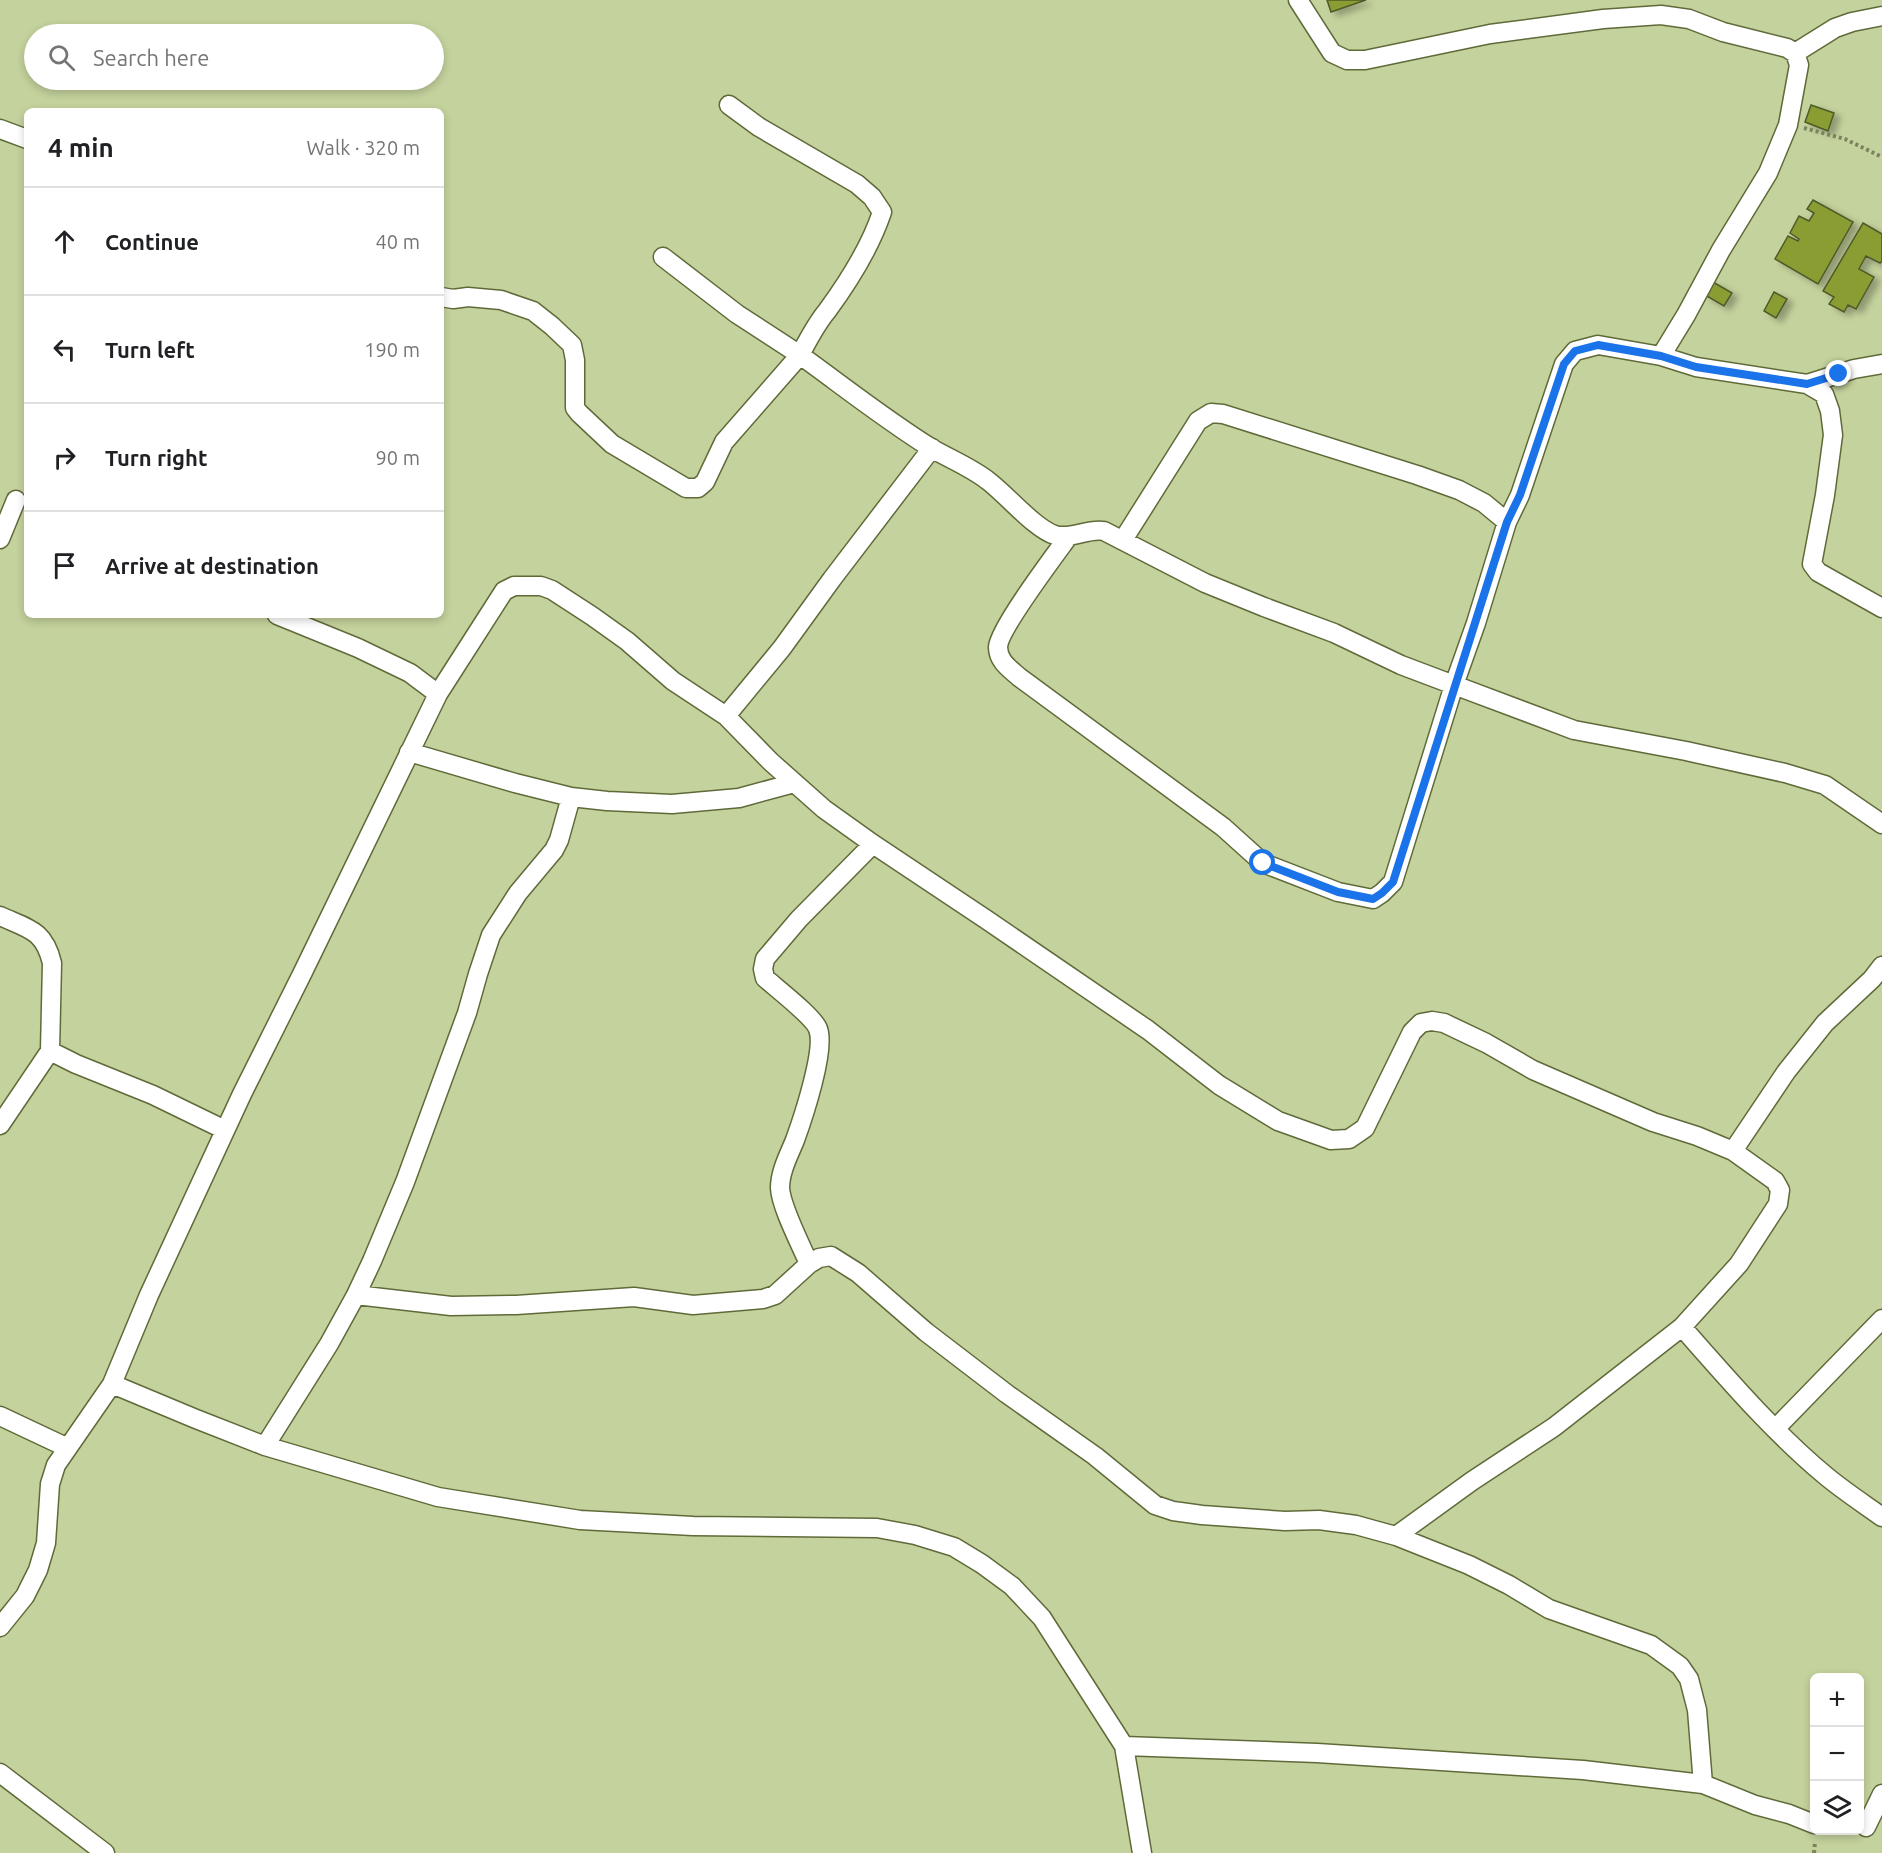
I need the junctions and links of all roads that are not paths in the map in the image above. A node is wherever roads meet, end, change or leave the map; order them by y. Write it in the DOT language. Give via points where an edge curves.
graph roads {
  1 [pos="1298,0"];
  2 [pos="1882,16"];
  3 [pos="1795,53"];
  4 [pos="729,105"];
  5 [pos="0,129"];
  6 [pos="24,138"];
  7 [pos="663,258"];
  8 [pos="444,298"];
  9 [pos="800,355"];
  10 [pos="1661,356"];
  11 [pos="1882,364"];
  12 [pos="1807,384"];
  13 [pos="932,448"];
  14 [pos="14,499"];
  15 [pos="1507,522"];
  16 [pos="1068,537"];
  17 [pos="0,538"];
  18 [pos="1123,540"];
  19 [pos="1882,608"];
  20 [pos="284,618"];
  21 [pos="1454,685"];
  22 [pos="438,694"];
  23 [pos="726,716"];
  24 [pos="410,752"];
  25 [pos="794,783"];
  26 [pos="571,797"];
  27 [pos="1882,824"];
  28 [pos="873,844"];
  29 [pos="0,916"];
  30 [pos="1882,966"];
  31 [pos="50,1051"];
  32 [pos="0,1125"];
  33 [pos="225,1130"];
  34 [pos="1733,1151"];
  35 [pos="809,1264"];
  36 [pos="356,1295"];
  37 [pos="1882,1319"];
  38 [pos="1682,1326"];
  39 [pos="112,1384"];
  40 [pos="0,1416"];
  41 [pos="1776,1428"];
  42 [pos="265,1446"];
  43 [pos="68,1448"];
  44 [pos="1882,1517"];
  45 [pos="1396,1536"];
  46 [pos="0,1627"];
  47 [pos="1124,1746"];
  48 [pos="0,1773"];
  49 [pos="1703,1784"];
  50 [pos="1882,1794"];
  51 [pos="1810,1822"];
  52 [pos="1869,1828"];
  53 [pos="105,1853"];
  54 [pos="1142,1853"];
  1 -- 3 [label="street" via="1332,53 1347,60 1365,60 1490,34 1661,15 1689,19"];
  2 -- 3 [label="street" via="1835,28"];
  3 -- 10 [label="street" via="1799,65 1788,125 1768,173"];
  4 -- 9 [label="street" via="857,184 882,212 858,265"];
  5 -- 6 [label="street"];
  7 -- 9 [label="street"];
  8 -- 9 [label="street" via="501,300 533,311 572,345 575,408 612,444 686,488 698,488 705,482 724,442"];
  9 -- 13 [label="street"];
  10 -- 12 [label="street" via="1696,367"];
  10 -- 15 [label="street" via="1598,345 1575,351 1564,364 1520,495"];
  11 -- 12 [label="street"];
  12 -- 19 [label="street" via="1824,394 1833,435 1812,564 1818,573"];
  13 -- 16 [label="street" via="988,481 1053,535"];
  13 -- 23 [label="street"];
  14 -- 17 [label="street"];
  15 -- 18 [label="street" via="1484,503 1459,490 1211,413 1198,421"];
  15 -- 21 [label="street"];
  16 -- 18 [label="street" via="1096,530"];
  16 -- 21 [label="street" via="1009,622 998,647 1002,662 1223,827 1263,863 1296,877 1373,899 1393,882"];
  18 -- 21 [label="street" via="1205,583"];
  20 -- 22 [label="street" via="410,673"];
  21 -- 27 [label="street" via="1574,730 1686,751 1825,785"];
  22 -- 23 [label="street" via="504,591 514,586 541,586 592,616 673,681"];
  22 -- 24 [label="street"];
  23 -- 25 [label="street"];
  24 -- 26 [label="street"];
  24 -- 33 [label="street"];
  25 -- 26 [label="street" via="739,798 672,804"];
  25 -- 28 [label="street"];
  26 -- 36 [label="street" via="554,850 518,893 491,935 405,1182"];
  28 -- 34 [label="street" via="1148,1030 1219,1085 1278,1121 1331,1140 1349,1139 1365,1128 1412,1032 1421,1023 1432,1021 1465,1033 1533,1070 1606,1102"];
  28 -- 35 [label="street" via="799,919 765,959 762,969 765,978 818,1028 820,1040 815,1073 780,1189"];
  29 -- 31 [label="street" via="36,933 49,951"];
  30 -- 34 [label="street" via="1825,1023 1786,1072"];
  31 -- 32 [label="street"];
  31 -- 33 [label="street"];
  33 -- 39 [label="street" via="148,1295"];
  34 -- 38 [label="street" via="1775,1180 1780,1190 1778,1204 1739,1264"];
  35 -- 36 [label="street" via="775,1295 693,1305 634,1297 451,1306"];
  35 -- 45 [label="street" via="831,1256 858,1273 926,1332 1155,1505 1173,1511 1241,1519 1337,1522"];
  36 -- 42 [label="street"];
  37 -- 41 [label="street"];
  38 -- 41 [label="street"];
  38 -- 45 [label="street" via="1554,1427"];
  39 -- 42 [label="street"];
  39 -- 43 [label="street"];
  40 -- 43 [label="street"];
  41 -- 44 [label="street" via="1826,1476"];
  42 -- 47 [label="street" via="438,1497 580,1520 877,1528 954,1547 1011,1586 1042,1618"];
  43 -- 46 [label="street" via="56,1465 50,1484 46,1543 38,1570 25,1596"];
  45 -- 49 [label="street" via="1469,1565 1549,1609 1651,1645 1680,1666 1689,1678 1697,1710"];
  47 -- 49 [label="street" via="1583,1770"];
  47 -- 54 [label="street"];
  48 -- 53 [label="street"];
  49 -- 51 [label="street"];
  50 -- 52 [label="street"];
}
